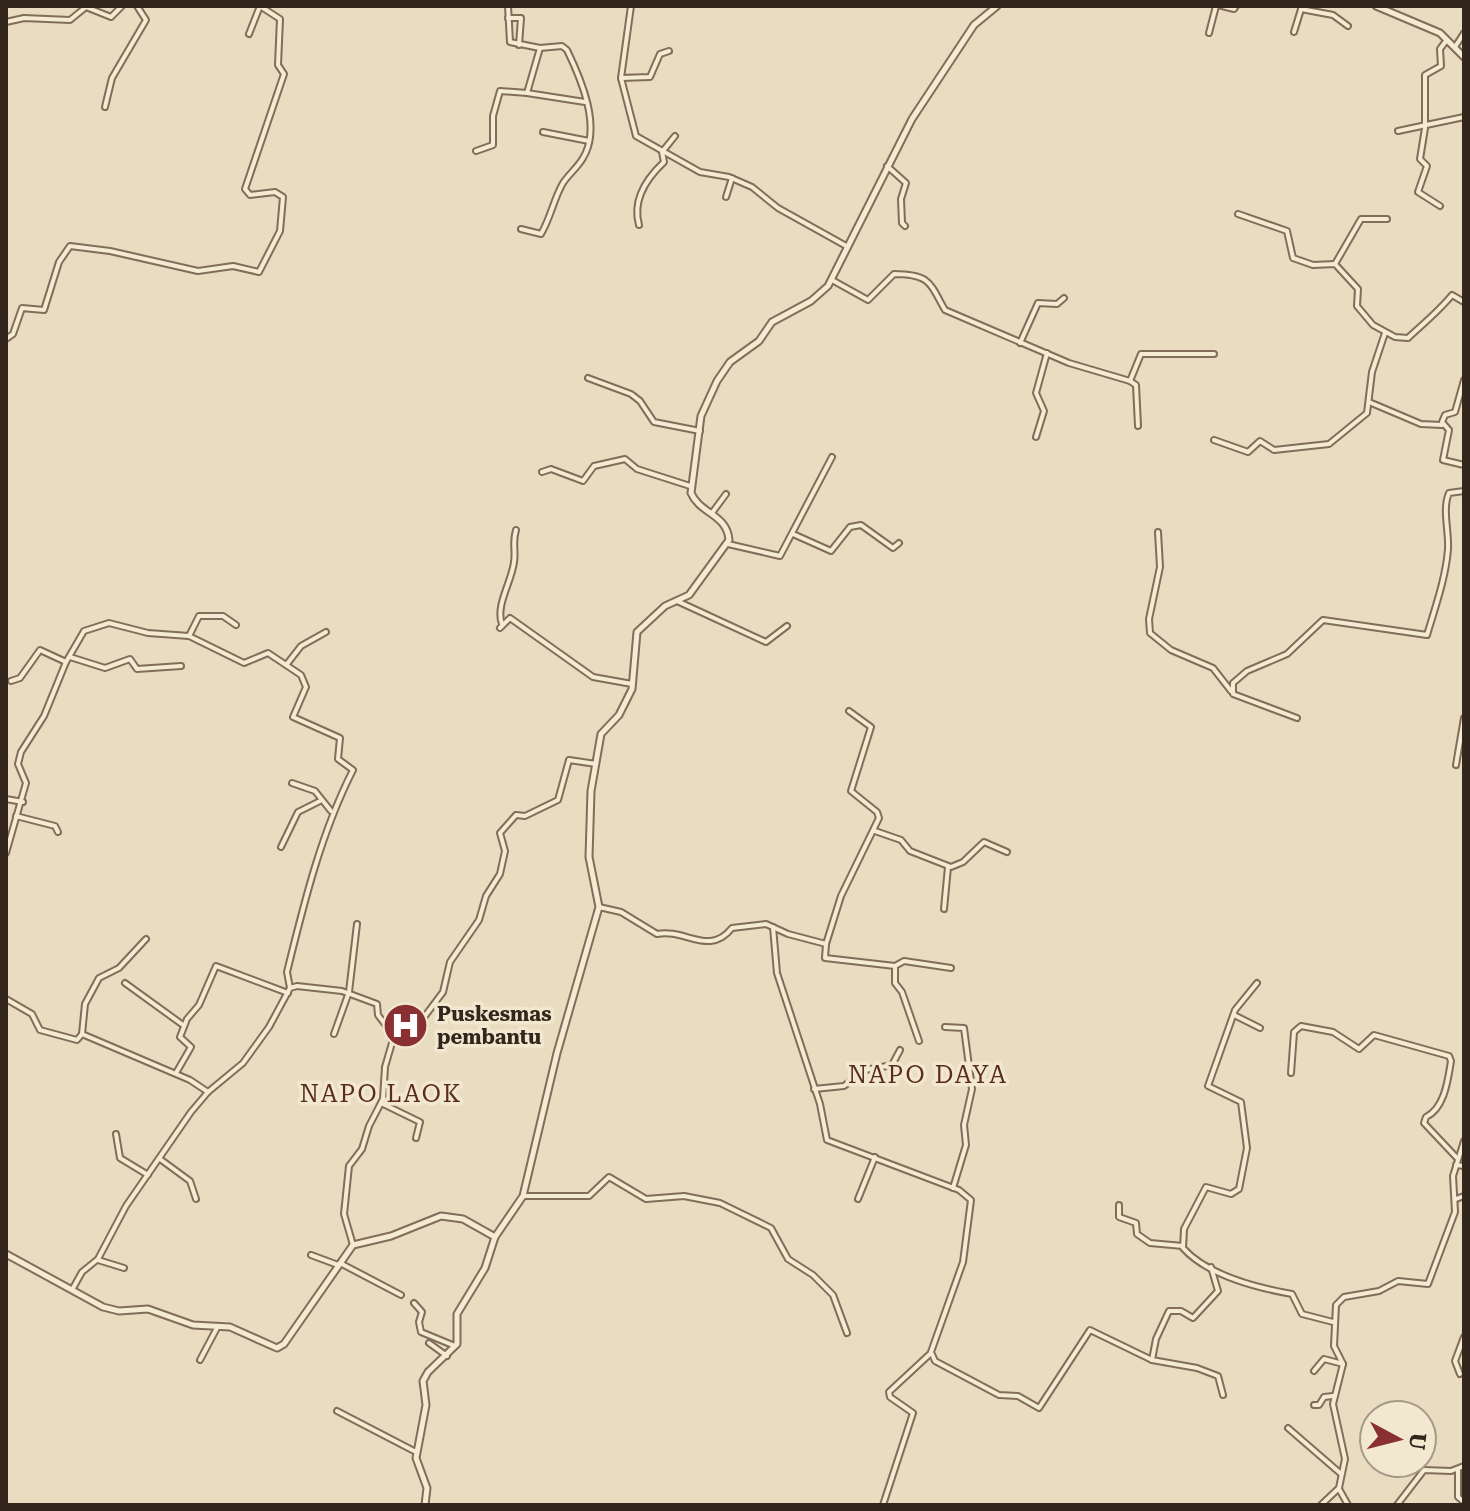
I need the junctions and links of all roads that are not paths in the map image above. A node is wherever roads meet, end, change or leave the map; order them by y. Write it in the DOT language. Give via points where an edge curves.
graph roads {
  1 [pos="122,6"];
  2 [pos="137,6"];
  3 [pos="260,6"];
  4 [pos="508,6"];
  5 [pos="631,6"];
  6 [pos="997,6"];
  7 [pos="1216,6"];
  8 [pos="1222,6"];
  9 [pos="1236,6"];
  10 [pos="1376,6"];
  11 [pos="1301,8"];
  12 [pos="508,18"];
  13 [pos="6,22"];
  14 [pos="1348,26"];
  15 [pos="1294,32"];
  16 [pos="1209,33"];
  17 [pos="1464,33"];
  18 [pos="249,34"];
  19 [pos="1448,39"];
  20 [pos="519,45"];
  21 [pos="1455,47"];
  22 [pos="540,48"];
  23 [pos="669,51"];
  24 [pos="1464,57"];
  25 [pos="621,78"];
  26 [pos="527,93"];
  27 [pos="585,102"];
  28 [pos="105,107"];
  29 [pos="1464,117"];
  30 [pos="1425,128"];
  31 [pos="1398,131"];
  32 [pos="543,132"];
  33 [pos="675,136"];
  34 [pos="589,141"];
  35 [pos="476,151"];
  36 [pos="662,152"];
  37 [pos="887,166"];
  38 [pos="732,178"];
  39 [pos="726,197"];
  40 [pos="1440,206"];
  41 [pos="1238,214"];
  42 [pos="1387,219"];
  43 [pos="639,225"];
  44 [pos="905,226"];
  45 [pos="521,229"];
  46 [pos="850,248"];
  47 [pos="1335,264"];
  48 [pos="831,282"];
  49 [pos="1064,298"];
  50 [pos="1464,302"];
  51 [pos="1385,333"];
  52 [pos="6,339"];
  53 [pos="1020,343"];
  54 [pos="1047,353"];
  55 [pos="1214,354"];
  56 [pos="588,378"];
  57 [pos="1464,380"];
  58 [pos="1130,381"];
  59 [pos="1369,402"];
  60 [pos="1455,412"];
  61 [pos="1464,414"];
  62 [pos="1442,425"];
  63 [pos="1138,426"];
  64 [pos="700,431"];
  65 [pos="1036,437"];
  66 [pos="1214,440"];
  67 [pos="832,457"];
  68 [pos="1464,465"];
  69 [pos="542,472"];
  70 [pos="690,486"];
  71 [pos="1464,491"];
  72 [pos="726,494"];
  73 [pos="712,513"];
  74 [pos="516,530"];
  75 [pos="1158,532"];
  76 [pos="792,533"];
  77 [pos="899,543"];
  78 [pos="728,544"];
  79 [pos="677,601"];
  80 [pos="236,625"];
  81 [pos="787,626"];
  82 [pos="326,632"];
  83 [pos="189,636"];
  84 [pos="68,659"];
  85 [pos="287,664"];
  86 [pos="181,666"];
  87 [pos="11,681"];
  88 [pos="633,684"];
  89 [pos="1231,692"];
  90 [pos="849,711"];
  91 [pos="1297,718"];
  92 [pos="1464,718"];
  93 [pos="1462,745"];
  94 [pos="596,764"];
  95 [pos="1456,765"];
  96 [pos="292,783"];
  97 [pos="6,799"];
  98 [pos="320,801"];
  99 [pos="23,802"];
  100 [pos="331,811"];
  101 [pos="16,816"];
  102 [pos="875,831"];
  103 [pos="58,832"];
  104 [pos="281,847"];
  105 [pos="1007,852"];
  106 [pos="6,853"];
  107 [pos="948,867"];
  108 [pos="599,907"];
  109 [pos="944,909"];
  110 [pos="357,924"];
  111 [pos="773,927"];
  112 [pos="146,939"];
  113 [pos="826,944"];
  114 [pos="895,966"];
  115 [pos="951,968"];
  116 [pos="125,983"];
  117 [pos="1257,983"];
  118 [pos="289,990"];
  119 [pos="349,992"];
  120 [pos="6,999"];
  121 [pos="1234,1015"];
  122 [pos="183,1025"];
  123 [pos="945,1027"];
  124 [pos="1260,1028"];
  125 [pos="82,1034"];
  126 [pos="334,1034"];
  127 [pos="394,1036"];
  128 [pos="919,1041"];
  129 [pos="900,1050"];
  130 [pos="176,1073"];
  131 [pos="1291,1073"];
  132 [pos="814,1089"];
  133 [pos="208,1092"];
  134 [pos="381,1103"];
  135 [pos="116,1134"];
  136 [pos="416,1138"];
  137 [pos="1463,1142"];
  138 [pos="1462,1152"];
  139 [pos="875,1157"];
  140 [pos="160,1159"];
  141 [pos="1457,1162"];
  142 [pos="1464,1166"];
  143 [pos="148,1175"];
  144 [pos="953,1188"];
  145 [pos="523,1196"];
  146 [pos="1464,1196"];
  147 [pos="196,1199"];
  148 [pos="858,1199"];
  149 [pos="1456,1199"];
  150 [pos="1119,1205"];
  151 [pos="495,1237"];
  152 [pos="353,1245"];
  153 [pos="1183,1246"];
  154 [pos="6,1254"];
  155 [pos="311,1255"];
  156 [pos="98,1260"];
  157 [pos="339,1264"];
  158 [pos="1211,1267"];
  159 [pos="124,1268"];
  160 [pos="72,1290"];
  161 [pos="401,1295"];
  162 [pos="414,1303"];
  163 [pos="1333,1322"];
  164 [pos="218,1326"];
  165 [pos="847,1333"];
  166 [pos="1464,1337"];
  167 [pos="429,1343"];
  168 [pos="455,1346"];
  169 [pos="931,1353"];
  170 [pos="448,1356"];
  171 [pos="200,1360"];
  172 [pos="1152,1360"];
  173 [pos="1343,1364"];
  174 [pos="1314,1371"];
  175 [pos="1460,1374"];
  176 [pos="1223,1395"];
  177 [pos="1333,1396"];
  178 [pos="1314,1405"];
  179 [pos="337,1411"];
  180 [pos="1288,1428"];
  181 [pos="416,1452"];
  182 [pos="1464,1466"];
  183 [pos="1458,1470"];
  184 [pos="1340,1473"];
  185 [pos="1339,1489"];
  186 [pos="1464,1502"];
  187 [pos="425,1505"];
  188 [pos="883,1505"];
  189 [pos="1321,1505"];
  190 [pos="1348,1505"];
  191 [pos="1397,1505"];
  1 -- 13 [label="street" via="111,17 86,7 70,20"];
  2 -- 28 [label="street" via="146,20 112,78"];
  3 -- 18 [label="street"];
  3 -- 52 [label="street" via="280,19 278,65 284,74 245,189 250,195 275,192 283,197 280,231 259,272 233,266 198,271 70,246 59,262 44,310 22,308"];
  4 -- 12 [label="street"];
  5 -- 25 [label="street"];
  6 -- 37 [label="street" via="974,25 948,61"];
  7 -- 16 [label="street"];
  8 -- 9 [label="street"];
  10 -- 19 [label="street"];
  11 -- 14 [label="street" via="1333,15"];
  11 -- 15 [label="street"];
  12 -- 20 [label="street" via="509,40"];
  12 -- 20 [label="street" via="521,18"];
  17 -- 21 [label="street"];
  19 -- 21 [label="street"];
  19 -- 30 [label="street" via="1440,49 1441,66 1425,75"];
  20 -- 22 [label="street"];
  21 -- 24 [label="street"];
  22 -- 26 [label="street"];
  22 -- 27 [label="street" via="567,50"];
  23 -- 25 [label="street" via="660,54 650,77"];
  25 -- 36 [label="street" via="636,136"];
  26 -- 27 [label="street"];
  26 -- 35 [label="street" via="500,91 493,145"];
  27 -- 34 [label="street"];
  29 -- 30 [label="street"];
  30 -- 31 [label="street"];
  30 -- 40 [label="street" via="1420,159 1427,166 1418,194"];
  32 -- 34 [label="street"];
  33 -- 36 [label="street"];
  34 -- 45 [label="street" via="541,234"];
  36 -- 38 [label="street" via="700,172"];
  36 -- 43 [label="street" via="664,162 648,177 638,204"];
  37 -- 44 [label="street" via="906,183 901,199"];
  37 -- 46 [label="street"];
  38 -- 39 [label="street"];
  38 -- 46 [label="street"];
  41 -- 47 [label="street" via="1287,231 1293,258 1313,265"];
  42 -- 47 [label="street" via="1361,219"];
  46 -- 48 [label="street"];
  47 -- 51 [label="street" via="1358,289 1360,310"];
  48 -- 53 [label="street" via="868,300 894,274 915,277 936,288 945,310"];
  48 -- 64 [label="street" via="811,301 772,322 759,341 730,362 701,416"];
  49 -- 53 [label="street" via="1057,304 1038,303"];
  50 -- 51 [label="street" via="1452,295 1408,338"];
  51 -- 59 [label="street"];
  53 -- 54 [label="street"];
  54 -- 58 [label="street"];
  54 -- 65 [label="street" via="1036,393 1044,411"];
  55 -- 58 [label="street" via="1141,354"];
  56 -- 64 [label="street" via="631,394 654,422"];
  57 -- 60 [label="street"];
  58 -- 63 [label="street" via="1136,385"];
  59 -- 62 [label="street" via="1421,424"];
  59 -- 66 [label="street" via="1365,415 1329,444 1274,450 1262,441 1248,452"];
  60 -- 61 [label="street"];
  60 -- 62 [label="street" via="1445,415"];
  62 -- 68 [label="street" via="1449,430 1443,460"];
  64 -- 70 [label="street"];
  67 -- 76 [label="street"];
  69 -- 70 [label="street" via="551,469 583,481 594,466 623,458 637,469"];
  70 -- 73 [label="street" via="694,500"];
  71 -- 89 [label="street" via="1449,493 1445,504 1448,551 1427,635 1323,620 1287,654 1238,677"];
  72 -- 73 [label="street"];
  73 -- 78 [label="street" via="725,524"];
  74 -- 88 [label="street" via="501,626 510,618 593,677"];
  75 -- 89 [label="street" via="1160,567 1150,633 1171,650 1213,668"];
  76 -- 77 [label="street" via="828,551 854,525 864,526 893,548"];
  76 -- 78 [label="street" via="778,557"];
  78 -- 79 [label="street" via="694,590"];
  79 -- 81 [label="street" via="766,642"];
  79 -- 88 [label="street" via="637,632"];
  80 -- 83 [label="street" via="223,616 199,616"];
  82 -- 85 [label="street" via="301,646"];
  83 -- 84 [label="street" via="109,623 84,631"];
  83 -- 85 [label="street" via="236,662 251,663 266,653"];
  84 -- 86 [label="street" via="105,668 124,658 137,669"];
  84 -- 87 [label="street" via="40,650 20,678"];
  84 -- 99 [label="street" via="58,688 21,752 18,764 27,778"];
  85 -- 100 [label="street" via="306,687 293,717 340,738 338,759 352,769"];
  88 -- 94 [label="street" via="619,715 601,734"];
  89 -- 91 [label="street"];
  90 -- 102 [label="street" via="871,727 851,789 877,812"];
  92 -- 93 [label="street"];
  93 -- 95 [label="street"];
  94 -- 108 [label="street" via="589,857"];
  94 -- 127 [label="street" via="569,760 558,800 516,815 500,833 505,853 500,874 479,920 450,962 443,992 416,1028"];
  96 -- 98 [label="street" via="315,791"];
  97 -- 99 [label="street"];
  98 -- 100 [label="street"];
  98 -- 104 [label="street" via="298,812"];
  99 -- 101 [label="street"];
  100 -- 118 [label="street" via="287,972"];
  101 -- 103 [label="street" via="55,826"];
  101 -- 106 [label="street"];
  102 -- 107 [label="street"];
  102 -- 113 [label="street" via="841,896"];
  105 -- 107 [label="street" via="984,842 963,862"];
  107 -- 109 [label="street"];
  108 -- 111 [label="street" via="621,912 657,934 672,931 703,942 722,939 732,928"];
  108 -- 145 [label="street"];
  110 -- 119 [label="street"];
  111 -- 113 [label="street"];
  111 -- 132 [label="street" via="777,973"];
  112 -- 125 [label="street" via="119,968 99,978 83,1010"];
  113 -- 114 [label="street" via="825,958"];
  114 -- 115 [label="street" via="904,961"];
  114 -- 128 [label="street" via="895,983"];
  116 -- 122 [label="street"];
  117 -- 121 [label="street"];
  118 -- 119 [label="street" via="303,986"];
  118 -- 122 [label="street" via="217,966"];
  118 -- 133 [label="street" via="248,1058"];
  119 -- 126 [label="street"];
  119 -- 127 [label="street" via="378,1005 378,1015"];
  120 -- 125 [label="street" via="32,1014 42,1031 75,1041"];
  121 -- 124 [label="street"];
  121 -- 153 [label="street" via="1208,1086 1241,1102 1247,1148 1239,1189 1231,1194 1206,1187 1184,1229"];
  122 -- 130 [label="street" via="180,1037 191,1047"];
  123 -- 144 [label="street" via="964,1028 972,1080 966,1145"];
  125 -- 130 [label="street"];
  127 -- 134 [label="street"];
  129 -- 132 [label="street" via="893,1064 865,1070 844,1086"];
  130 -- 133 [label="street"];
  131 -- 141 [label="street" via="1294,1032 1301,1026 1333,1032 1359,1049 1374,1035 1449,1056 1447,1084 1436,1111 1424,1123"];
  132 -- 139 [label="street" via="827,1140"];
  133 -- 140 [label="street"];
  134 -- 136 [label="street" via="420,1122"];
  134 -- 152 [label="street" via="349,1166 344,1214"];
  135 -- 143 [label="street" via="120,1158"];
  137 -- 138 [label="street"];
  137 -- 141 [label="street"];
  139 -- 144 [label="street"];
  139 -- 148 [label="street"];
  140 -- 143 [label="street"];
  140 -- 147 [label="street" via="190,1181"];
  141 -- 142 [label="street"];
  141 -- 149 [label="street" via="1452,1182"];
  143 -- 156 [label="street"];
  144 -- 169 [label="street" via="969,1197 972,1214 963,1262"];
  145 -- 151 [label="street"];
  145 -- 165 [label="street" via="589,1196 609,1177 646,1199 684,1196 735,1208 771,1228 790,1261 833,1295"];
  146 -- 149 [label="street"];
  149 -- 163 [label="street" via="1428,1284 1398,1281 1379,1291 1344,1297 1336,1305"];
  150 -- 153 [label="street" via="1119,1217 1136,1223 1137,1234 1147,1241"];
  151 -- 152 [label="street" via="463,1219 441,1216"];
  151 -- 168 [label="street" via="485,1268 457,1314"];
  152 -- 157 [label="street"];
  153 -- 158 [label="street"];
  154 -- 160 [label="street"];
  155 -- 157 [label="street"];
  156 -- 159 [label="street"];
  156 -- 160 [label="street" via="82,1272"];
  157 -- 161 [label="street"];
  157 -- 164 [label="street" via="282,1347"];
  158 -- 163 [label="street" via="1268,1291 1292,1294 1302,1314"];
  158 -- 172 [label="street" via="1218,1291 1193,1318 1169,1311"];
  160 -- 164 [label="street" via="116,1311 148,1309 193,1325"];
  162 -- 168 [label="street" via="422,1312 421,1332"];
  163 -- 173 [label="street" via="1334,1346"];
  164 -- 171 [label="street"];
  166 -- 175 [label="street" via="1455,1361"];
  167 -- 170 [label="street"];
  168 -- 170 [label="street"];
  169 -- 172 [label="street" via="937,1363 1037,1408 1090,1330"];
  169 -- 188 [label="street" via="889,1392 913,1413"];
  170 -- 181 [label="street" via="425,1376 426,1409"];
  172 -- 176 [label="street" via="1220,1377"];
  173 -- 174 [label="street" via="1323,1359"];
  173 -- 177 [label="street"];
  177 -- 178 [label="street"];
  177 -- 184 [label="street" via="1345,1452"];
  179 -- 181 [label="street"];
  180 -- 184 [label="street"];
  181 -- 187 [label="street" via="427,1488"];
  182 -- 183 [label="street"];
  183 -- 186 [label="street" via="1458,1497"];
  183 -- 191 [label="street" via="1424,1470"];
  184 -- 185 [label="street"];
  185 -- 189 [label="street"];
  185 -- 190 [label="street"];
}
